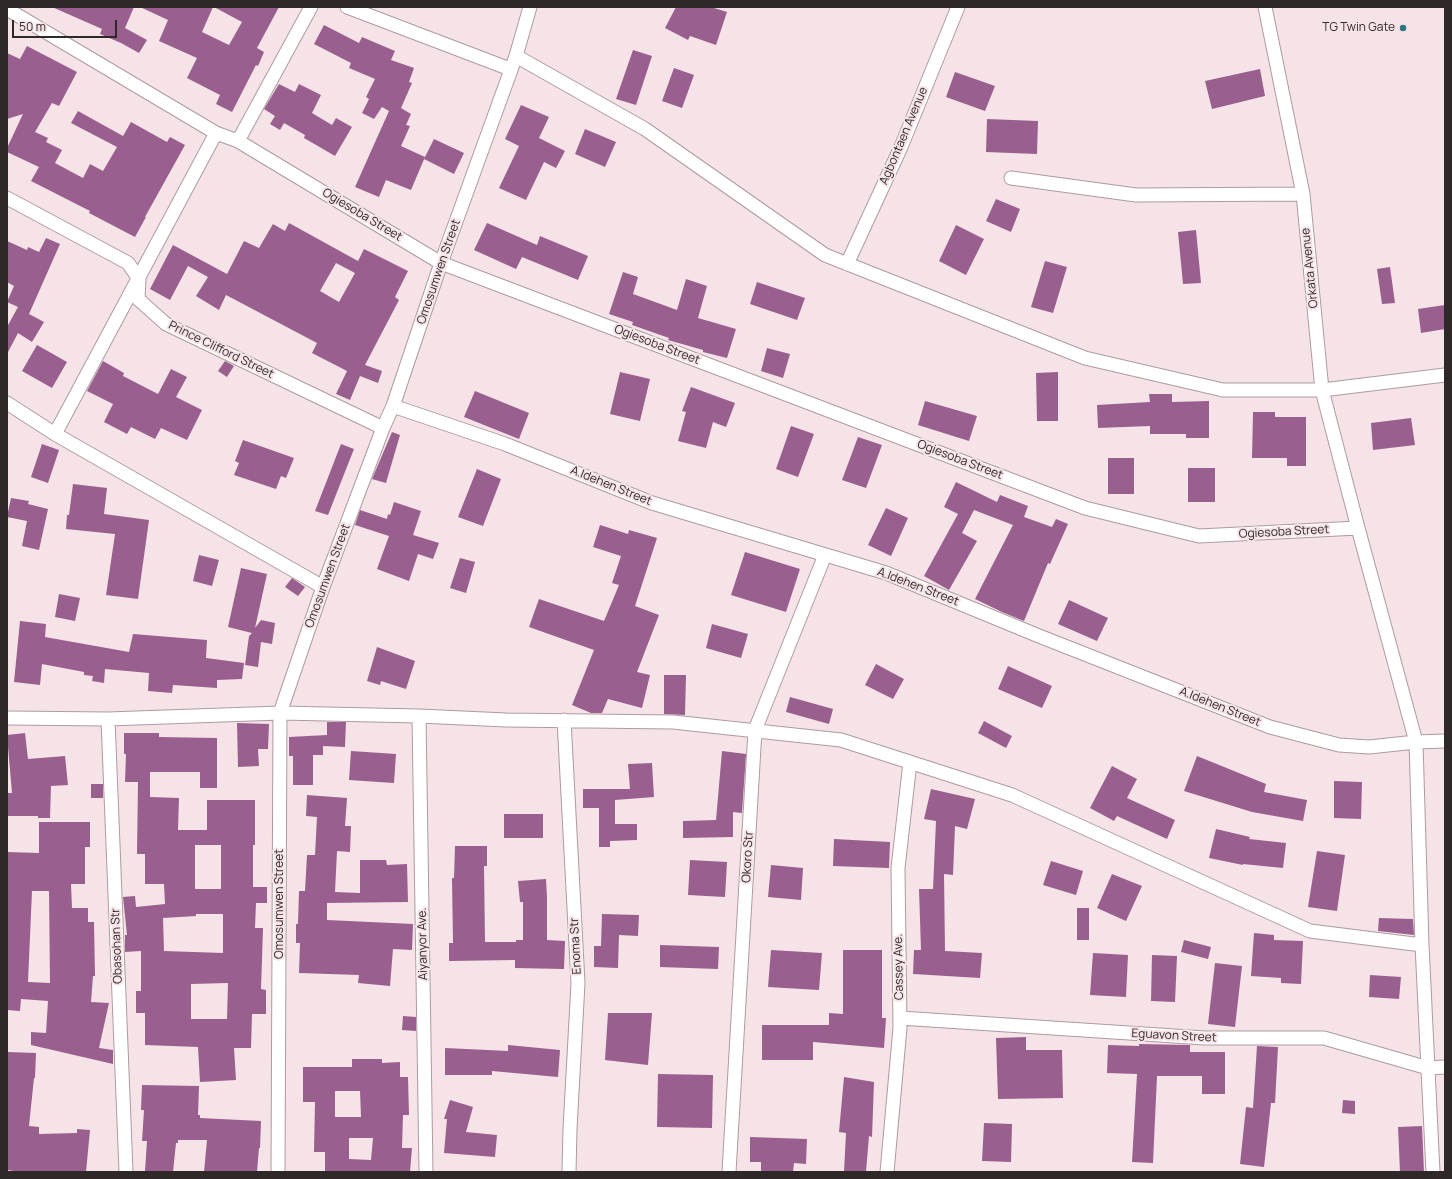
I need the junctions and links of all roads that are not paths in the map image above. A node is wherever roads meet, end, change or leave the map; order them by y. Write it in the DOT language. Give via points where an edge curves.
graph roads {
  1 [pos="312,7"];
  2 [pos="347,7"];
  3 [pos="530,7"];
  4 [pos="958,7"];
  5 [pos="1265,7"];
  6 [pos="7,9"];
  7 [pos="516,56"];
  8 [pos="510,69"];
  9 [pos="216,133"];
  10 [pos="238,141"];
  11 [pos="1011,178"];
  12 [pos="1303,194"];
  13 [pos="7,198"];
  14 [pos="441,263"];
  15 [pos="847,264"];
  16 [pos="139,279"];
  17 [pos="1445,375"];
  18 [pos="1322,390"];
  19 [pos="7,404"];
  20 [pos="393,406"];
  21 [pos="383,428"];
  22 [pos="55,434"];
  23 [pos="1358,528"];
  24 [pos="825,555"];
  25 [pos="323,587"];
  26 [pos="280,713"];
  27 [pos="419,716"];
  28 [pos="7,718"];
  29 [pos="108,719"];
  30 [pos="564,720"];
  31 [pos="755,730"];
  32 [pos="1445,741"];
  33 [pos="1416,742"];
  34 [pos="910,762"];
  35 [pos="1422,945"];
  36 [pos="900,1018"];
  37 [pos="1445,1067"];
  38 [pos="1428,1068"];
  39 [pos="126,1172"];
  40 [pos="278,1172"];
  41 [pos="426,1172"];
  42 [pos="570,1172"];
  43 [pos="729,1172"];
  44 [pos="887,1172"];
  45 [pos="1433,1172"];
  1 -- 10 [label="street"];
  2 -- 8 [label="street"];
  3 -- 7 [label="street, Omosumwen Street"];
  4 -- 15 [label="street, Agbontaen Avenue" via="901,147"];
  5 -- 12 [label="street, Orkata Avenue"];
  6 -- 9 [label="street, Ogiesoba Street"];
  7 -- 8 [label="street, Omosumwen Street"];
  7 -- 15 [label="street" via="646,128 824,255"];
  8 -- 14 [label="street, Omosumwen Street"];
  9 -- 10 [label="street, Ogiesoba Street"];
  9 -- 16 [label="street"];
  10 -- 14 [label="street, Ogiesoba Street"];
  11 -- 12 [label="street" via="1136,195"];
  12 -- 18 [label="street, Orkata Avenue"];
  13 -- 16 [label="street" via="128,263"];
  14 -- 20 [label="street, Omosumwen Street"];
  14 -- 23 [label="street, Ogiesoba Street" via="1085,508 1199,536"];
  15 -- 18 [label="street" via="1085,358 1223,390"];
  16 -- 21 [label="street, Prince Clifford Street" via="138,299 166,324"];
  16 -- 22 [label="street"];
  17 -- 18 [label="street"];
  18 -- 23 [label="street, Orkata Avenue"];
  19 -- 22 [label="street"];
  20 -- 21 [label="street, Omosumwen Street"];
  20 -- 24 [label="street, A.Idehen Street" via="505,444 652,503"];
  21 -- 25 [label="street, Omosumwen Street"];
  22 -- 25 [label="street"];
  23 -- 33 [label="street, Orkata Avenue"];
  24 -- 31 [label="street, Okoro Str"];
  24 -- 33 [label="street, A.Idehen Street" via="886,573 1270,727 1339,745 1369,747"];
  25 -- 26 [label="street, Omosumwen Street"];
  26 -- 27 [label="street"];
  26 -- 29 [label="street"];
  26 -- 40 [label="street, Omosumwen Street"];
  27 -- 30 [label="street"];
  27 -- 41 [label="street, Aiyanyor Ave."];
  28 -- 29 [label="street"];
  29 -- 39 [label="street, Obasohan Str"];
  30 -- 31 [label="street" via="673,722"];
  30 -- 42 [label="street, Enoma Str" via="578,983"];
  31 -- 34 [label="street" via="840,740"];
  31 -- 43 [label="street, Okoro Str"];
  32 -- 33 [label="street, A.Idehen Street"];
  33 -- 35 [label="street, Orkata Avenue"];
  34 -- 35 [label="street" via="1012,795 1310,931"];
  34 -- 36 [label="street, Cassey Ave." via="898,868"];
  35 -- 38 [label="street, Orkata Avenue"];
  36 -- 38 [label="street, Eguavon Street" via="1205,1038 1324,1038"];
  36 -- 44 [label="street, Cassey Ave."];
  37 -- 38 [label="street, Eguavon Street"];
  38 -- 45 [label="street, Orkata Avenue"];
}
